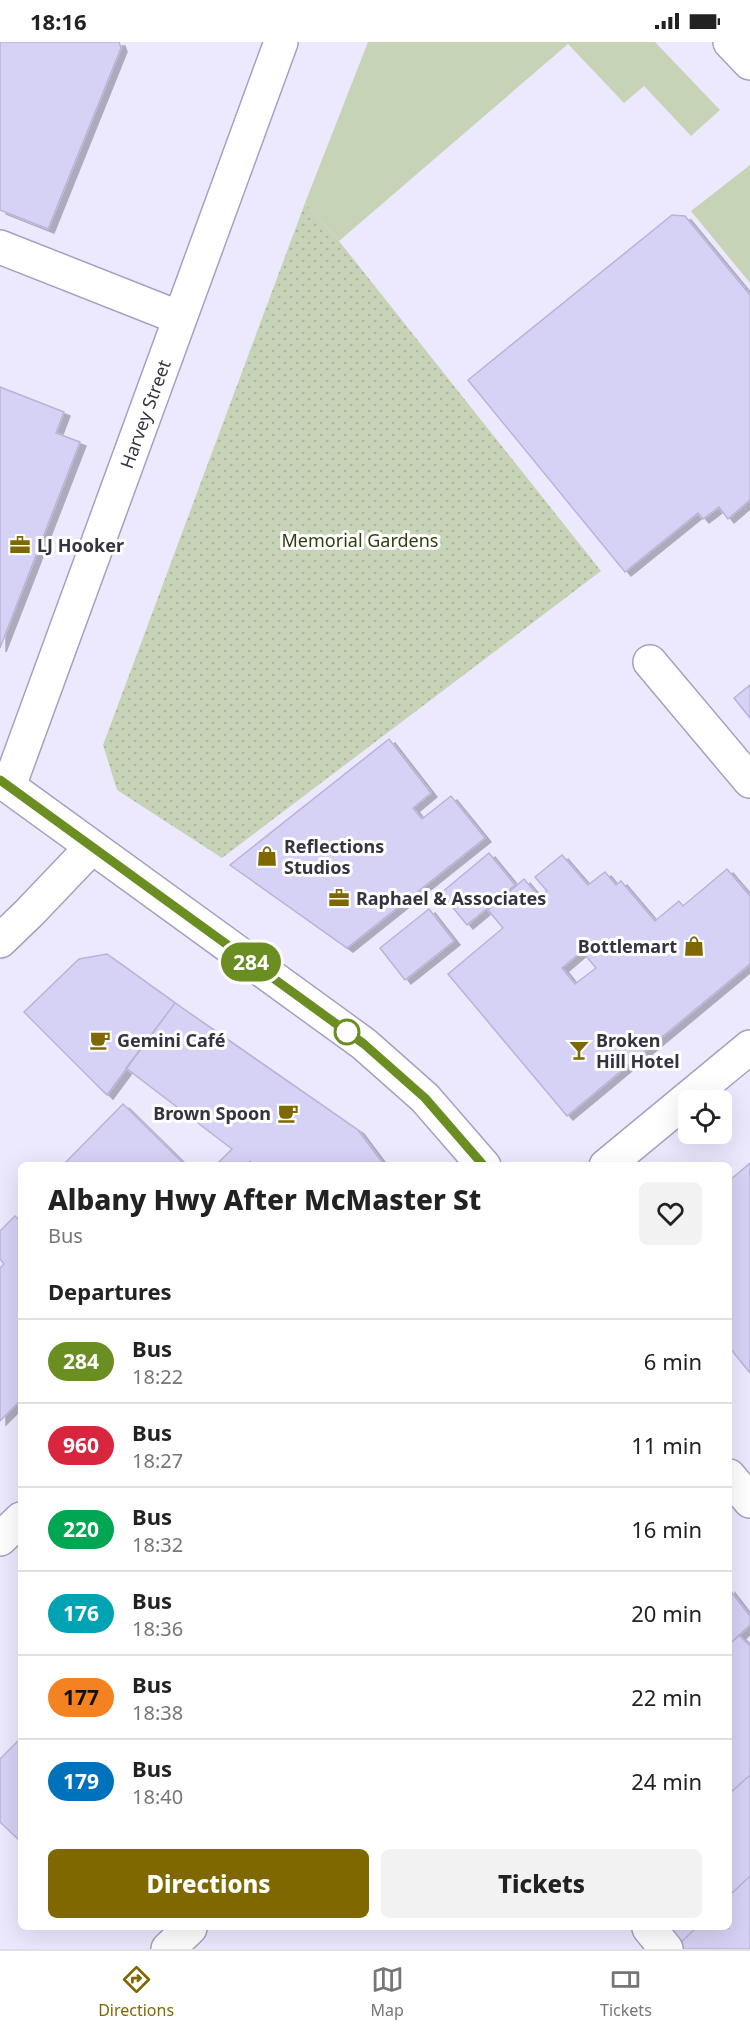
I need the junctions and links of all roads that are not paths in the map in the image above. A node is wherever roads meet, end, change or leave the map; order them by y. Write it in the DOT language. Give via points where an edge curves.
graph roads {
  1 [pos="281,42"];
  2 [pos="730,42"];
  3 [pos="750,63"];
  4 [pos="0,248"];
  5 [pos="180,318"];
  6 [pos="650,662"];
  7 [pos="750,782"];
  8 [pos="4,783"];
  9 [pos="91,848"];
  10 [pos="0,941"];
  11 [pos="750,1047"];
  12 [pos="481,1162"];
  13 [pos="611,1162"];
  14 [pos="732,1480"];
  15 [pos="750,1501"];
  16 [pos="18,1522"];
  17 [pos="0,1539"];
  18 [pos="188,1930"];
  19 [pos="651,1930"];
  20 [pos="168,1949"];
  21 [pos="666,1949"];
  1 -- 5 [label="main road, Harvey Street"];
  2 -- 3 [label="main road"];
  4 -- 5 [label="main road"];
  5 -- 8 [label="main road, Harvey Street"];
  6 -- 7 [label="main road"];
  8 -- 9 [label="main road"];
  9 -- 10 [label="main road"];
  9 -- 12 [label="main road" via="364,1044 425,1098"];
  11 -- 13 [label="main road"];
  14 -- 15 [label="main road"];
  16 -- 17 [label="main road"];
  18 -- 20 [label="main road"];
  19 -- 21 [label="main road"];
}
